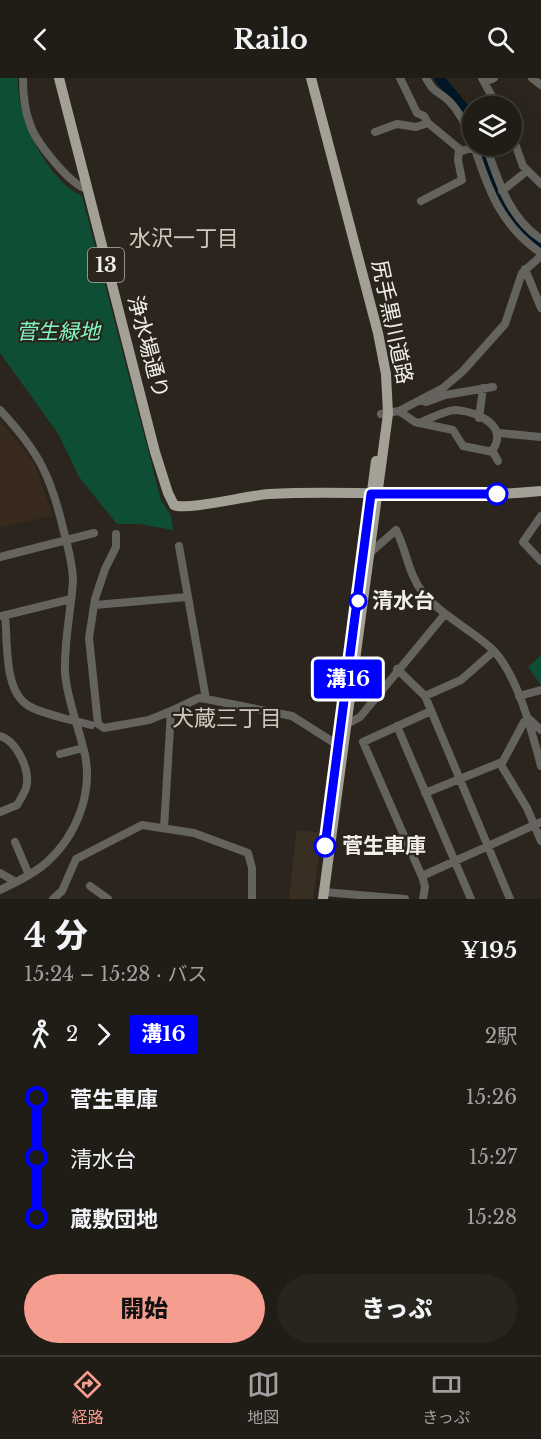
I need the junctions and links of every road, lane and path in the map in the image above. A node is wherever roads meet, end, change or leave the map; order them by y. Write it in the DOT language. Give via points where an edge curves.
graph roads {
  1 [pos="23,78"];
  2 [pos="59,78"];
  3 [pos="304,78"];
  4 [pos="311,78"];
  5 [pos="400,78"];
  6 [pos="426,78"];
  7 [pos="494,78"];
  8 [pos="532,78"];
  9 [pos="483,80"];
  10 [pos="541,85"];
  11 [pos="492,96"];
  12 [pos="462,117"];
  13 [pos="428,123"];
  14 [pos="375,132"];
  15 [pos="462,149"];
  16 [pos="459,150"];
  17 [pos="478,156"];
  18 [pos="490,156"];
  19 [pos="519,156"];
  20 [pos="527,171"];
  21 [pos="541,184"];
  22 [pos="87,189"];
  23 [pos="502,191"];
  24 [pos="421,201"];
  25 [pos="541,239"];
  26 [pos="541,255"];
  27 [pos="525,269"];
  28 [pos="541,308"];
  29 [pos="493,387"];
  30 [pos="483,388"];
  31 [pos="420,400"];
  32 [pos="0,410"];
  33 [pos="389,413"];
  34 [pos="478,418"];
  35 [pos="419,423"];
  36 [pos="499,433"];
  37 [pos="541,437"];
  38 [pos="491,452"];
  39 [pos="498,461"];
  40 [pos="541,492"];
  41 [pos="375,494"];
  42 [pos="541,516"];
  43 [pos="94,533"];
  44 [pos="116,534"];
  45 [pos="67,541"];
  46 [pos="179,546"];
  47 [pos="371,552"];
  48 [pos="0,557"];
  49 [pos="541,561"];
  50 [pos="187,597"];
  51 [pos="71,599"];
  52 [pos="95,605"];
  53 [pos="445,614"];
  54 [pos="3,616"];
  55 [pos="494,651"];
  56 [pos="397,669"];
  57 [pos="541,690"];
  58 [pos="425,696"];
  59 [pos="519,696"];
  60 [pos="206,699"];
  61 [pos="171,711"];
  62 [pos="431,711"];
  63 [pos="529,719"];
  64 [pos="74,720"];
  65 [pos="91,725"];
  66 [pos="344,726"];
  67 [pos="397,726"];
  68 [pos="541,730"];
  69 [pos="0,736"];
  70 [pos="83,748"];
  71 [pos="341,749"];
  72 [pos="60,754"];
  73 [pos="502,762"];
  74 [pos="541,766"];
  75 [pos="459,779"];
  76 [pos="425,793"];
  77 [pos="0,812"];
  78 [pos="538,823"];
  79 [pos="164,828"];
  80 [pos="541,841"];
  81 [pos="15,842"];
  82 [pos="488,845"];
  83 [pos="455,860"];
  84 [pos="0,873"];
  85 [pos="29,875"];
  86 [pos="422,876"];
  87 [pos="16,882"];
  88 [pos="90,886"];
  89 [pos="0,890"];
  90 [pos="322,897"];
  91 [pos="54,899"];
  92 [pos="108,899"];
  93 [pos="252,899"];
  94 [pos="405,899"];
  95 [pos="423,899"];
  96 [pos="471,899"];
  97 [pos="510,899"];
  1 -- 22 [label="street" via="30,127 72,182"];
  2 -- 22 [label="main road, 浄水場通り / 13"];
  3 -- 33 [label="main road, 尻手黒川道路" via="373,337"];
  4 -- 33 [label="main road, 尻手黒川道路" via="378,333"];
  5 -- 13 [label="street" via="417,113"];
  6 -- 12 [label="street" via="435,93 447,98"];
  7 -- 9 [label="street"];
  8 -- 10 [label="street"];
  9 -- 11 [label="street"];
  13 -- 14 [label="street" via="416,127 397,124"];
  13 -- 16 [label="street"];
  15 -- 16 [label="street"];
  16 -- 24 [label="street" via="462,180"];
  17 -- 26 [label="street" via="490,195 502,216"];
  18 -- 23 [label="street"];
  19 -- 20 [label="street"];
  20 -- 21 [label="street"];
  20 -- 23 [label="street"];
  22 -- 41 [label="main road, 浄水場通り / 13" via="171,501 179,507 244,496"];
  23 -- 25 [label="street" via="518,217"];
  26 -- 27 [label="street"];
  27 -- 28 [label="street"];
  27 -- 31 [label="street" via="505,324 453,381"];
  29 -- 30 [label="street"];
  30 -- 31 [label="street" via="426,402"];
  30 -- 34 [label="street"];
  31 -- 33 [label="street"];
  32 -- 45 [label="street" via="44,465"];
  33 -- 35 [label="street"];
  33 -- 41 [label="main road, 尻手黒川道路"];
  34 -- 35 [label="street" via="454,410"];
  34 -- 36 [label="street" via="492,422"];
  35 -- 38 [label="street" via="453,430 463,446"];
  36 -- 37 [label="street"];
  36 -- 38 [label="street"];
  38 -- 39 [label="street"];
  40 -- 41 [label="main road, 浄水場通り / 13"];
  41 -- 47 [label="main road, 尻手黒川道路"];
  41 -- 66 [label="main road, 尻手黒川道路"];
  42 -- 49 [label="street" via="523,542"];
  43 -- 45 [label="street"];
  44 -- 52 [label="street" via="116,547 101,578"];
  45 -- 48 [label="street"];
  45 -- 51 [label="street" via="73,579"];
  46 -- 50 [label="street"];
  47 -- 53 [label="street" via="396,530 411,576"];
  47 -- 66 [label="main road, 尻手黒川道路"];
  50 -- 52 [label="street"];
  50 -- 60 [label="street"];
  51 -- 54 [label="street"];
  51 -- 64 [label="street" via="65,673"];
  52 -- 61 [label="street" via="88,648 100,727 149,720"];
  53 -- 55 [label="street"];
  53 -- 56 [label="street"];
  54 -- 64 [label="street" via="18,696 29,706"];
  55 -- 58 [label="street" via="461,680"];
  55 -- 59 [label="street"];
  56 -- 58 [label="street"];
  56 -- 66 [label="street" via="360,717"];
  57 -- 59 [label="street"];
  58 -- 62 [label="street"];
  59 -- 63 [label="street"];
  60 -- 61 [label="street" via="199,698"];
  60 -- 71 [label="street" via="292,716"];
  61 -- 79 [label="street"];
  62 -- 67 [label="street"];
  62 -- 75 [label="street"];
  63 -- 68 [label="street"];
  63 -- 73 [label="street"];
  63 -- 74 [label="street"];
  64 -- 65 [label="street"];
  64 -- 70 [label="street"];
  66 -- 71 [label="main road, 尻手黒川道路"];
  67 -- 76 [label="street"];
  67 -- 86 [label="street" via="363,742"];
  69 -- 77 [label="street" via="14,745 27,775 27,786 17,805"];
  70 -- 72 [label="street"];
  70 -- 85 [label="street" via="87,782 82,810 59,848"];
  71 -- 90 [label="main road, 尻手黒川道路"];
  73 -- 75 [label="street"];
  73 -- 78 [label="street"];
  75 -- 76 [label="street"];
  75 -- 82 [label="street"];
  76 -- 83 [label="street"];
  78 -- 80 [label="street"];
  78 -- 82 [label="street"];
  79 -- 91 [label="street" via="142,825 76,859 62,891"];
  79 -- 93 [label="street" via="202,835 248,853"];
  81 -- 85 [label="street"];
  82 -- 83 [label="street"];
  82 -- 97 [label="street"];
  83 -- 86 [label="street"];
  83 -- 96 [label="street"];
  84 -- 87 [label="street"];
  85 -- 87 [label="street"];
  86 -- 95 [label="street"];
  87 -- 89 [label="street"];
  88 -- 92 [label="street"];
  90 -- 94 [label="street"];
}
